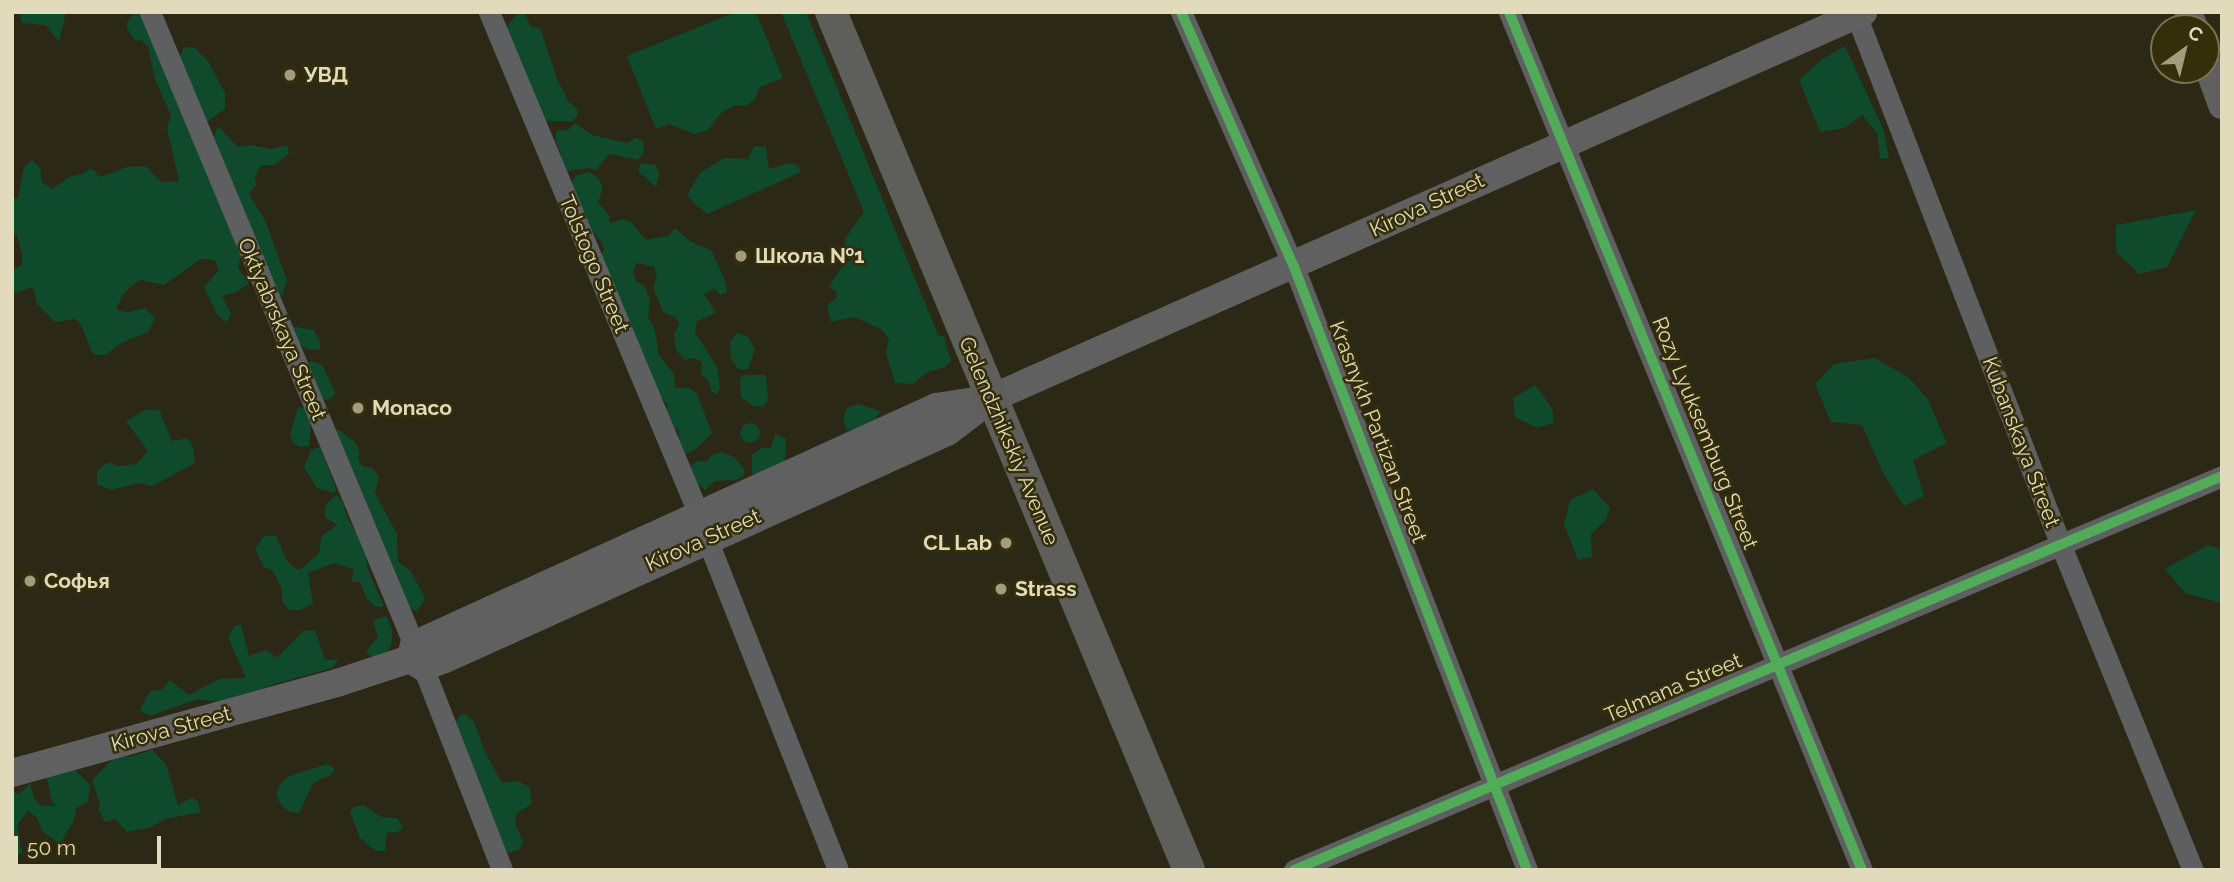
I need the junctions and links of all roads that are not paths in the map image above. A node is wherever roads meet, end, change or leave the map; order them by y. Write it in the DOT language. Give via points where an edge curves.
graph roads {
  1 [pos="150,12"];
  2 [pos="489,12"];
  3 [pos="831,12"];
  4 [pos="1181,12"];
  5 [pos="1509,12"];
  6 [pos="1858,13"];
  7 [pos="2214,84"];
  8 [pos="2222,105"];
  9 [pos="1564,143"];
  10 [pos="1294,267"];
  11 [pos="992,398"];
  12 [pos="2222,476"];
  13 [pos="703,527"];
  14 [pos="2060,544"];
  15 [pos="416,657"];
  16 [pos="1779,663"];
  17 [pos="12,772"];
  18 [pos="1493,786"];
  19 [pos="502,870"];
  20 [pos="838,870"];
  21 [pos="1189,870"];
  22 [pos="1293,870"];
  23 [pos="1527,870"];
  24 [pos="1862,870"];
  25 [pos="2193,870"];
  1 -- 15 [label="street, Oktyabrskaya Street"];
  2 -- 13 [label="street, Tolstogo Street"];
  3 -- 11 [label="main road, Gelendzhikskiy Avenue"];
  4 -- 10 [label="street, Krasnykh Partizan Street"];
  5 -- 9 [label="street, Rozy Lyuksemburg Street"];
  6 -- 9 [label="main road, Kirova Street"];
  6 -- 14 [label="street, Kubanskaya Street"];
  7 -- 8 [label="main road"];
  9 -- 10 [label="main road, Kirova Street"];
  9 -- 16 [label="street, Rozy Lyuksemburg Street"];
  10 -- 11 [label="main road, Kirova Street"];
  10 -- 18 [label="street, Krasnykh Partizan Street"];
  11 -- 13 [label="main road, Kirova Street" via="936,407"];
  11 -- 21 [label="main road, Gelendzhikskiy Avenue"];
  12 -- 14 [label="street, Telmana Street"];
  13 -- 15 [label="main road, Kirova Street"];
  13 -- 20 [label="street, Tolstogo Street"];
  14 -- 16 [label="street, Telmana Street"];
  14 -- 25 [label="street, Kubanskaya Street"];
  15 -- 17 [label="main road, Kirova Street"];
  15 -- 19 [label="street, Oktyabrskaya Street"];
  16 -- 18 [label="street, Telmana Street"];
  16 -- 24 [label="street, Rozy Lyuksemburg Street"];
  18 -- 22 [label="street, Telmana Street"];
  18 -- 23 [label="street, Krasnykh Partizan Street"];
}
